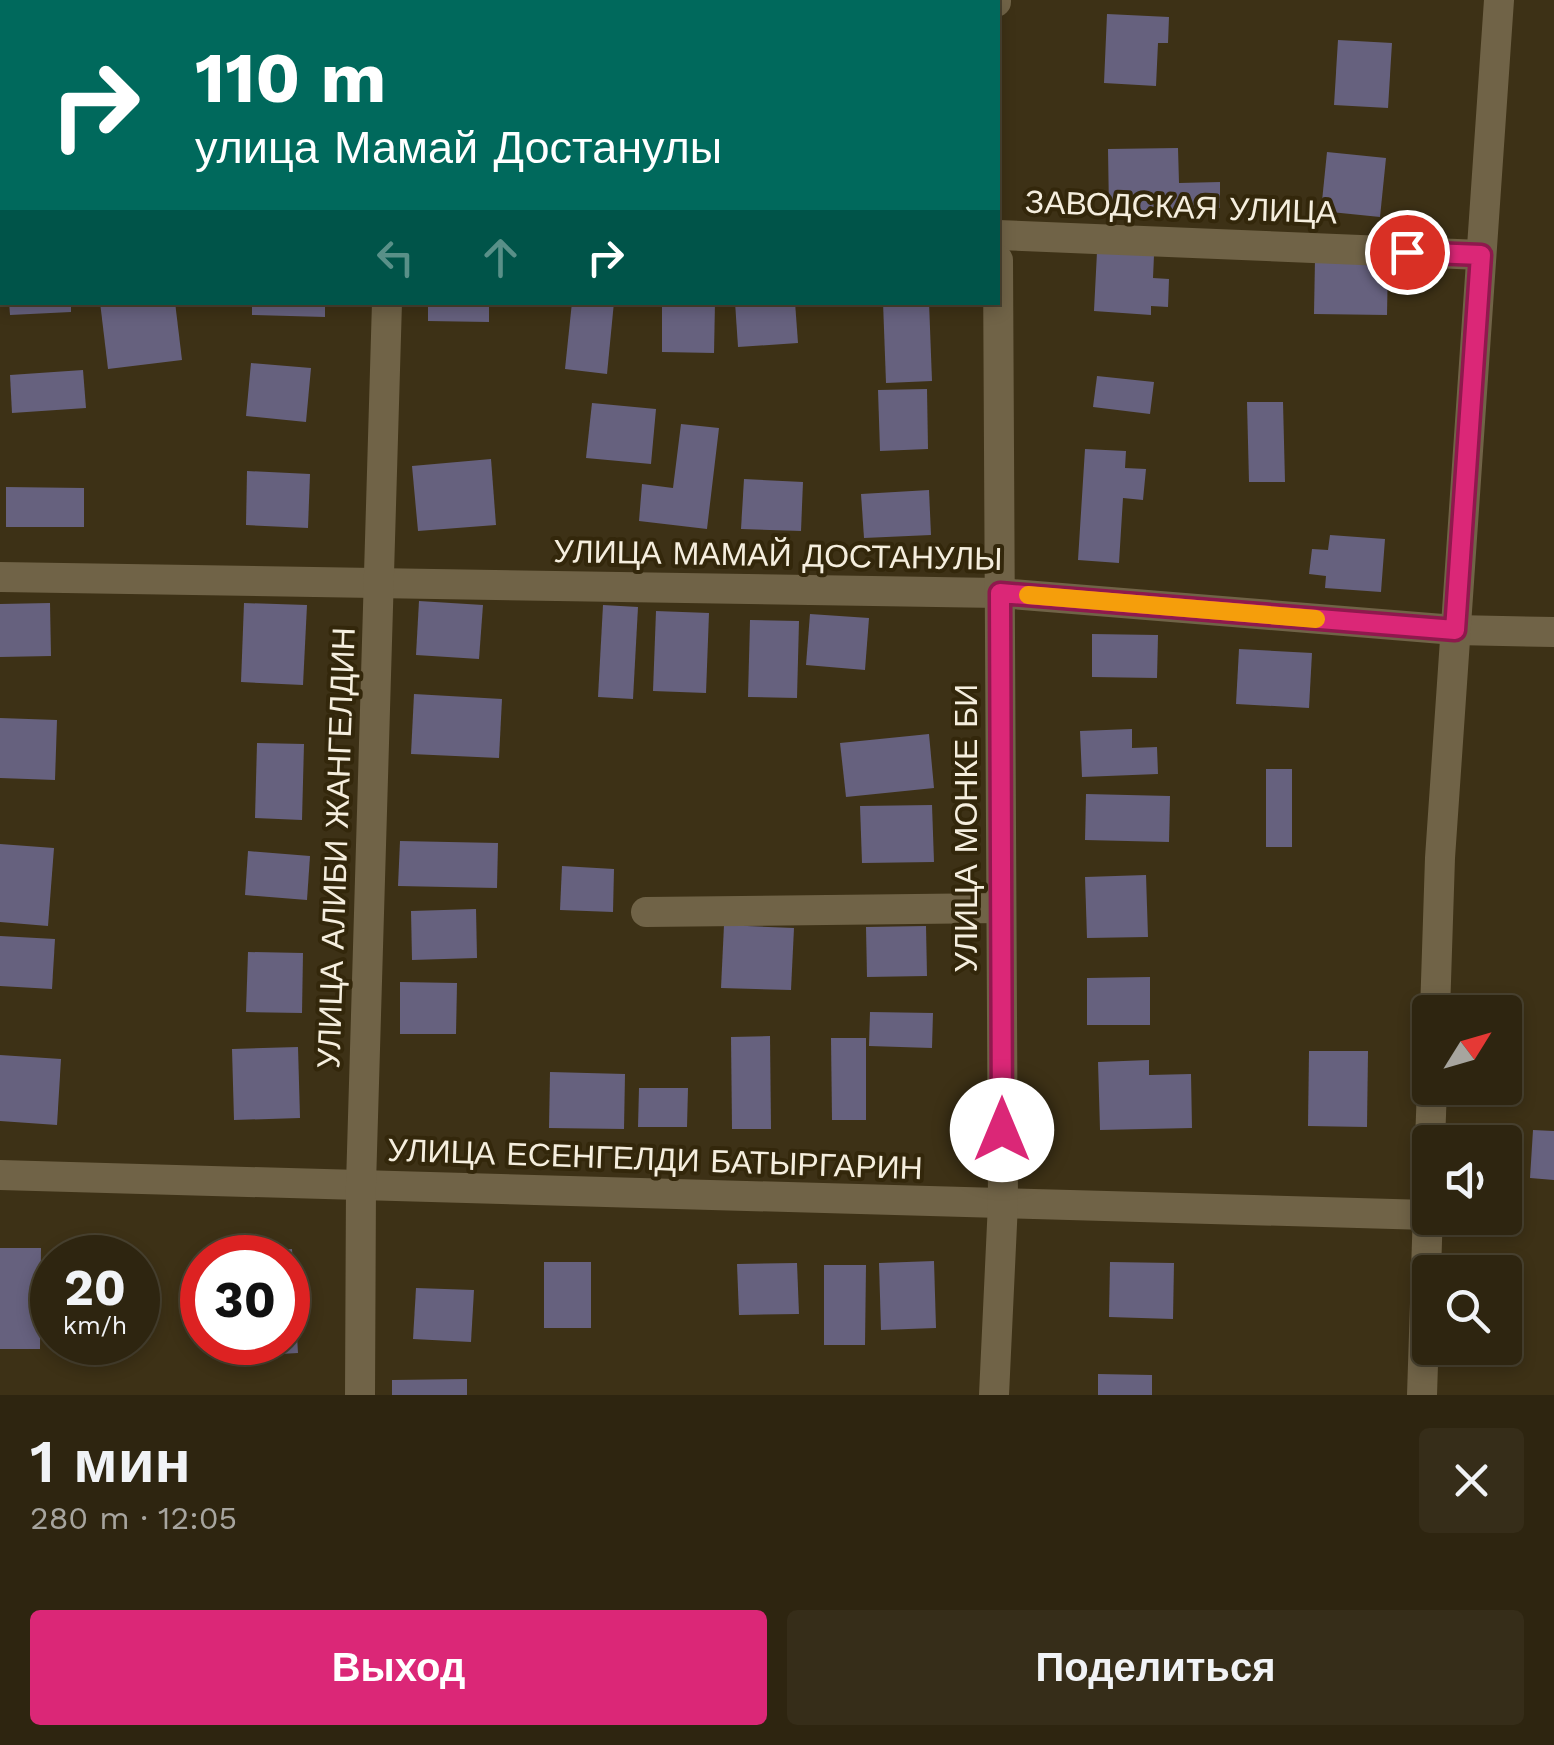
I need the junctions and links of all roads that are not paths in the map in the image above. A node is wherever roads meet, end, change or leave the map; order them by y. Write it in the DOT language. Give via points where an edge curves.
graph roads {
  1 [pos="1498,0"];
  2 [pos="1000,235"];
  3 [pos="1481,255"];
  4 [pos="387,305"];
  5 [pos="998,305"];
  6 [pos="0,576"];
  7 [pos="379,582"];
  8 [pos="1000,593"];
  9 [pos="1455,630"];
  10 [pos="1554,632"];
  11 [pos="1001,908"];
  12 [pos="646,912"];
  13 [pos="1435,995"];
  14 [pos="0,1175"];
  15 [pos="361,1185"];
  16 [pos="1002,1204"];
  17 [pos="1412,1216"];
  18 [pos="1427,1235"];
  19 [pos="360,1395"];
  20 [pos="994,1395"];
  21 [pos="1422,1395"];
  1 -- 3 [label="street"];
  2 -- 3 [label="street, ЗАВОДСКАЯ УЛИЦА"];
  3 -- 9 [label="street"];
  4 -- 7 [label="street, УЛИЦА АЛИБИ ЖАНГЕЛДИН"];
  5 -- 8 [label="street, УЛИЦА МОНКЕ БИ"];
  6 -- 7 [label="street, УЛИЦА МАМАЙ ДОСТАНУЛЫ"];
  7 -- 8 [label="street, УЛИЦА МАМАЙ ДОСТАНУЛЫ"];
  7 -- 15 [label="street, УЛИЦА АЛИБИ ЖАНГЕЛДИН"];
  8 -- 9 [label="street, УЛИЦА МАМАЙ ДОСТАНУЛЫ"];
  8 -- 11 [label="street, УЛИЦА МОНКЕ БИ"];
  9 -- 10 [label="street, УЛИЦА МАМАЙ ДОСТАНУЛЫ"];
  9 -- 13 [label="street"];
  11 -- 12 [label="street"];
  11 -- 16 [label="street, УЛИЦА МОНКЕ БИ"];
  14 -- 15 [label="street, УЛИЦА ЕСЕНГЕЛДИ БАТЫРГАРИН"];
  15 -- 16 [label="street, УЛИЦА ЕСЕНГЕЛДИ БАТЫРГАРИН"];
  15 -- 19 [label="street, УЛИЦА АЛИБИ ЖАНГЕЛДИН"];
  16 -- 17 [label="street, УЛИЦА ЕСЕНГЕЛДИ БАТЫРГАРИН"];
  16 -- 20 [label="street, УЛИЦА МОНКЕ БИ"];
  18 -- 21 [label="street"];
}
